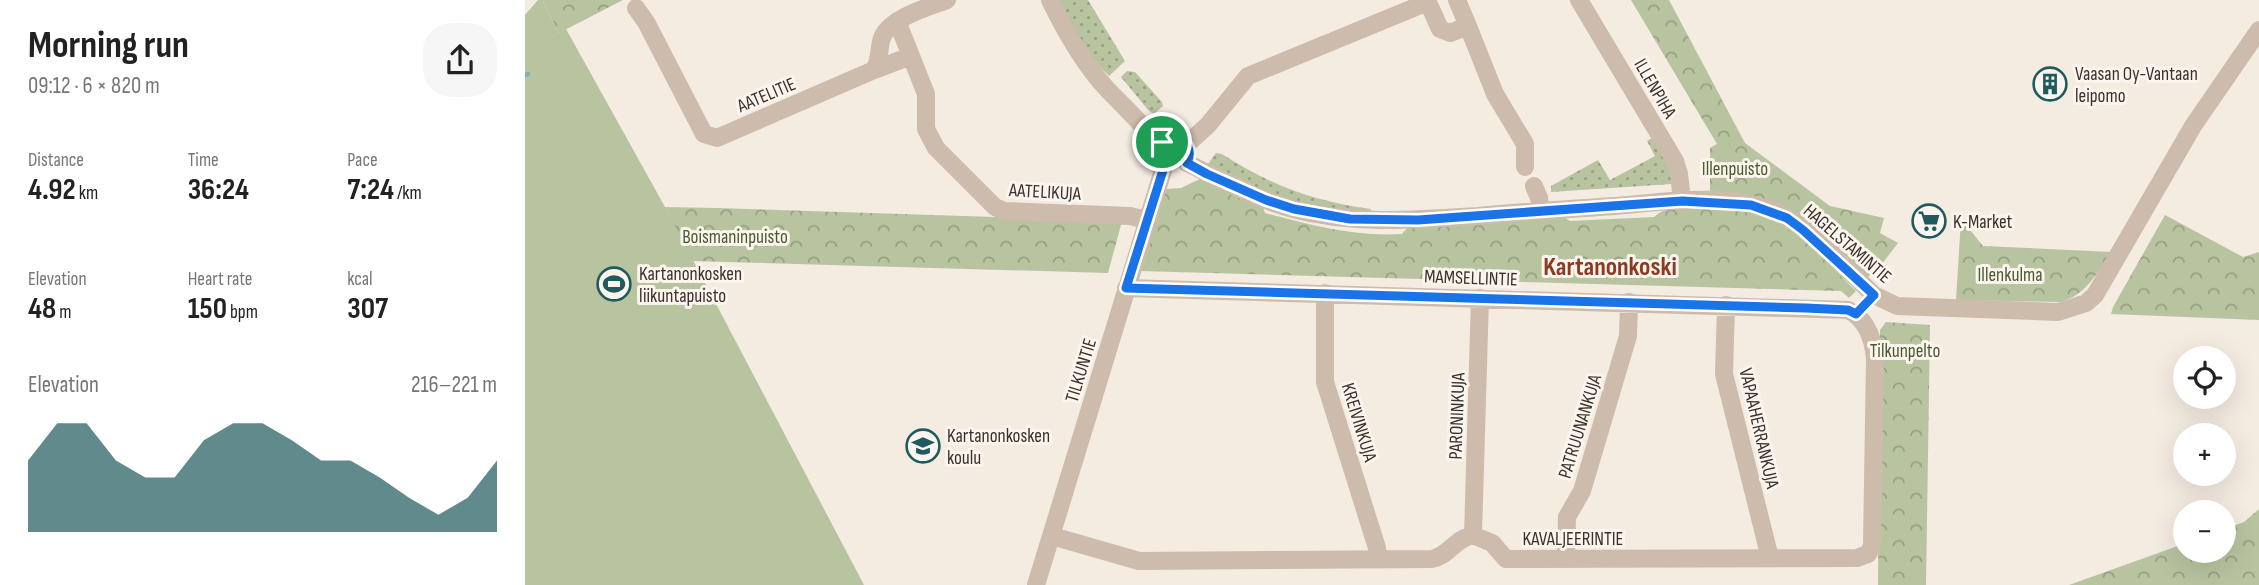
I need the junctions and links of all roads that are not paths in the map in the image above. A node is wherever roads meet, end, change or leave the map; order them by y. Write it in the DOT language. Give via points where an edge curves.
graph roads {
  1 [pos="947,0"];
  2 [pos="1050,0"];
  3 [pos="1457,0"];
  4 [pos="1579,0"];
  5 [pos="1428,1"];
  6 [pos="636,8"];
  7 [pos="897,21"];
  8 [pos="1468,26"];
  9 [pos="2259,30"];
  10 [pos="911,56"];
  11 [pos="874,70"];
  12 [pos="1187,144"];
  13 [pos="1159,146"];
  14 [pos="1187,163"];
  15 [pos="1164,167"];
  16 [pos="1525,167"];
  17 [pos="1534,186"];
  18 [pos="1682,201"];
  19 [pos="1541,211"];
  20 [pos="1147,220"];
  21 [pos="1126,288"];
  22 [pos="1325,293"];
  23 [pos="1874,295"];
  24 [pos="1480,298"];
  25 [pos="1629,302"];
  26 [pos="1725,305"];
  27 [pos="1856,314"];
  28 [pos="1473,535"];
  29 [pos="1052,536"];
  30 [pos="1566,558"];
  31 [pos="1770,558"];
  32 [pos="1378,559"];
  33 [pos="1036,585"];
  1 -- 7 [label="street"];
  2 -- 13 [label="street" via="1089,68"];
  3 -- 8 [label="street"];
  4 -- 18 [label="street, ILLENPIHA" via="1675,161"];
  5 -- 8 [label="street" via="1440,29 1450,33"];
  5 -- 12 [label="street" via="1248,76"];
  6 -- 11 [label="street, AATELITIE" via="705,134 711,137"];
  7 -- 10 [label="street, AATELIKUJA"];
  7 -- 11 [label="street" via="881,38"];
  8 -- 16 [label="street" via="1495,93 1525,144"];
  9 -- 23 [label="street, HAGELSTAMINTIE" via="2212,96 2095,295 2086,303 2058,312 1940,309 1897,306"];
  10 -- 11 [label="street"];
  10 -- 20 [label="street, AATELIKUJA" via="926,94 926,129 936,148 995,208"];
  12 -- 13 [label="street" via="1172,137"];
  12 -- 14 [label="street"];
  13 -- 15 [label="street" via="1158,160"];
  14 -- 15 [label="street" via="1174,170"];
  14 -- 19 [label="street, HAGELSTAMINTIE" via="1266,200 1350,219 1410,221"];
  15 -- 20 [label="street, TILKUNTIE"];
  17 -- 19 [label="street"];
  18 -- 19 [label="street, HAGELSTAMINTIE"];
  18 -- 23 [label="street, HAGELSTAMINTIE" via="1751,205 1787,218"];
  20 -- 21 [label="street, TILKUNTIE"];
  21 -- 22 [label="street, MAMSELLINTIE"];
  21 -- 29 [label="street, TILKUNTIE"];
  22 -- 24 [label="street, MAMSELLINTIE"];
  22 -- 32 [label="street, KREIVINKUJA" via="1325,382"];
  23 -- 27 [label="street"];
  24 -- 25 [label="street, MAMSELLINTIE"];
  24 -- 28 [label="street, PARONINKUJA"];
  25 -- 26 [label="street, MAMSELLINTIE"];
  25 -- 30 [label="street, PATRUUNANKUJA" via="1628,336 1582,491 1567,517"];
  26 -- 27 [label="street, MAMSELLINTIE" via="1839,309"];
  26 -- 31 [label="street, VAPAAHERRANKUJA" via="1724,374"];
  27 -- 31 [label="street, KAVALJEERINTIE" via="1870,335 1875,358 1870,551 1857,558"];
  28 -- 30 [label="street, KAVALJEERINTIE" via="1492,543 1506,559"];
  28 -- 32 [label="street" via="1457,541 1439,558"];
  29 -- 32 [label="street" via="1139,561"];
  29 -- 33 [label="street, TILKUNTIE"];
  30 -- 31 [label="street, KAVALJEERINTIE"];
}
